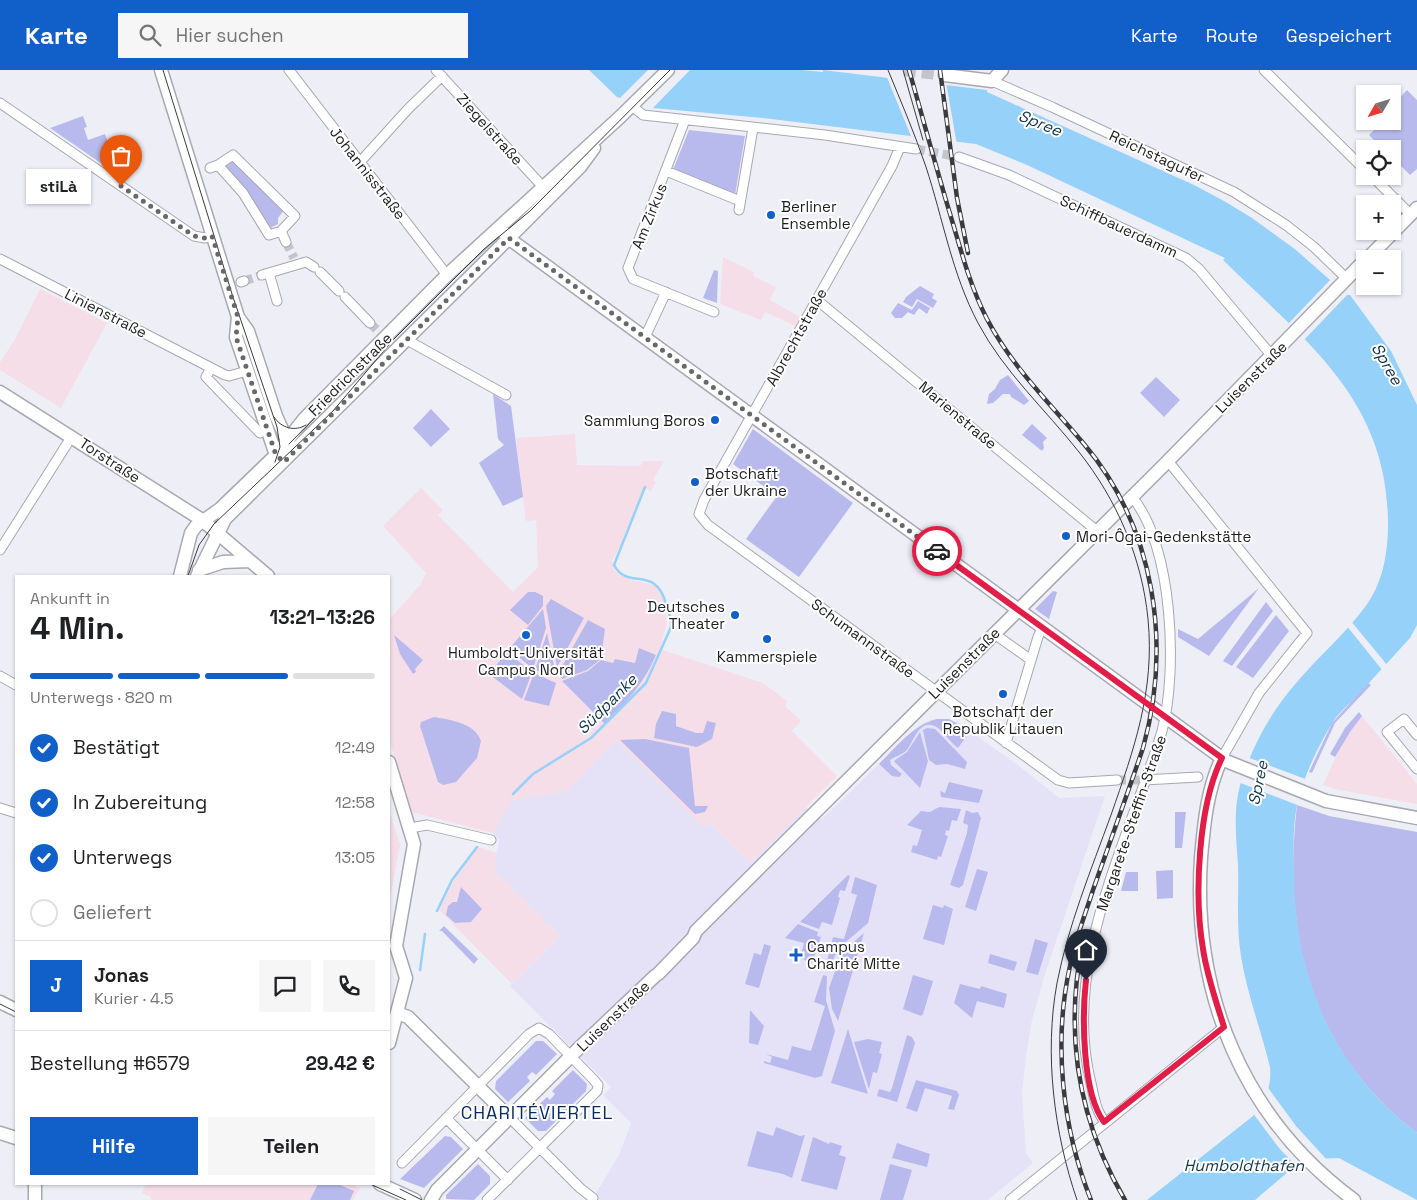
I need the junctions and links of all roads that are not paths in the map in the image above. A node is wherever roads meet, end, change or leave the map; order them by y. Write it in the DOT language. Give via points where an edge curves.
graph roads {
  1 [pos="161,70"];
  2 [pos="289,70"];
  3 [pos="668,70"];
  4 [pos="1002,70"];
  5 [pos="1264,70"];
  6 [pos="439,73"];
  7 [pos="959,73"];
  8 [pos="945,75"];
  9 [pos="992,81"];
  10 [pos="0,103"];
  11 [pos="630,108"];
  12 [pos="685,120"];
  13 [pos="762,129"];
  14 [pos="900,147"];
  15 [pos="916,149"];
  16 [pos="959,156"];
  17 [pos="1356,161"];
  18 [pos="360,162"];
  19 [pos="665,175"];
  20 [pos="1383,185"];
  21 [pos="543,187"];
  22 [pos="1414,211"];
  23 [pos="499,228"];
  24 [pos="281,231"];
  25 [pos="212,236"];
  26 [pos="509,238"];
  27 [pos="286,242"];
  28 [pos="1376,250"];
  29 [pos="0,259"];
  30 [pos="1356,270"];
  31 [pos="447,275"];
  32 [pos="1344,282"];
  33 [pos="666,292"];
  34 [pos="817,300"];
  35 [pos="278,301"];
  36 [pos="714,312"];
  37 [pos="238,317"];
  38 [pos="370,323"];
  39 [pos="645,337"];
  40 [pos="407,340"];
  41 [pos="1272,356"];
  42 [pos="211,368"];
  43 [pos="247,372"];
  44 [pos="0,392"];
  45 [pos="506,394"];
  46 [pos="752,416"];
  47 [pos="260,433"];
  48 [pos="72,436"];
  49 [pos="288,440"];
  50 [pos="284,457"];
  51 [pos="1168,461"];
  52 [pos="1132,497"];
  53 [pos="202,520"];
  54 [pos="708,525"];
  55 [pos="1097,531"];
  56 [pos="217,532"];
  57 [pos="0,550"];
  58 [pos="250,561"];
  59 [pos="198,573"];
  60 [pos="180,575"];
  61 [pos="267,575"];
  62 [pos="1017,610"];
  63 [pos="1042,628"];
  64 [pos="993,633"];
  65 [pos="1031,660"];
  66 [pos="0,676"];
  67 [pos="15,684"];
  68 [pos="936,691"];
  69 [pos="1166,718"];
  70 [pos="1417,735"];
  71 [pos="1006,743"];
  72 [pos="1222,758"];
  73 [pos="390,765"];
  74 [pos="1417,769"];
  75 [pos="1198,776"];
  76 [pos="1117,780"];
  77 [pos="1144,780"];
  78 [pos="0,808"];
  79 [pos="15,813"];
  80 [pos="1417,818"];
  81 [pos="410,828"];
  82 [pos="491,840"];
  83 [pos="0,1002"];
  84 [pos="15,1010"];
  85 [pos="397,1013"];
  86 [pos="1224,1027"];
  87 [pos="390,1039"];
  88 [pos="571,1056"];
  89 [pos="478,1086"];
  90 [pos="446,1118"];
  91 [pos="509,1118"];
  92 [pos="1104,1122"];
  93 [pos="0,1133"];
  94 [pos="15,1138"];
  95 [pos="540,1148"];
  96 [pos="477,1149"];
  97 [pos="402,1164"];
  98 [pos="508,1180"];
  99 [pos="35,1185"];
  100 [pos="382,1185"];
  101 [pos="593,1198"];
  102 [pos="35,1200"];
  103 [pos="415,1200"];
  104 [pos="431,1200"];
  105 [pos="487,1200"];
  106 [pos="1010,1200"];
  107 [pos="1354,1200"];
  1 -- 25 [label="street"];
  2 -- 18 [label="street, Johannisstraße"];
  3 -- 11 [label="street, Friedrichstraße"];
  4 -- 9 [label="street"];
  5 -- 17 [label="street"];
  6 -- 18 [label="street"];
  6 -- 21 [label="street, Ziegelstraße"];
  7 -- 8 [label="street, Reichstagufer"];
  7 -- 9 [label="street, Reichstagufer"];
  9 -- 32 [label="street, Reichstagufer" via="1234,192 1314,247"];
  10 -- 25 [label="street" via="194,236"];
  11 -- 12 [label="street" via="642,115"];
  11 -- 21 [label="street, Friedrichstraße"];
  11 -- 26 [label="street, Friedrichstraße" via="580,167"];
  12 -- 13 [label="street"];
  12 -- 19 [label="street, Am Zirkus"];
  13 -- 14 [label="street"];
  13 -- 19 [label="street" via="740,205"];
  14 -- 15 [label="street"];
  14 -- 34 [label="street, Albrechtstraße"];
  16 -- 41 [label="street, Schiffbauerdamm" via="1009,175 1186,258"];
  18 -- 31 [label="street, Johannisstraße"];
  19 -- 33 [label="street, Am Zirkus" via="628,268 633,279"];
  20 -- 22 [label="street"];
  21 -- 23 [label="street, Friedrichstraße"];
  22 -- 28 [label="street, Luisenstraße"];
  23 -- 26 [label="street"];
  23 -- 31 [label="street, Friedrichstraße"];
  24 -- 24 [label="street" via="295,216 233,155 214,167 243,193 269,235"];
  24 -- 27 [label="street"];
  25 -- 37 [label="street"];
  26 -- 39 [label="street"];
  26 -- 40 [label="street, Friedrichstraße"];
  29 -- 42 [label="street, Linienstraße"];
  30 -- 32 [label="street, Luisenstraße"];
  31 -- 49 [label="street, Friedrichstraße"];
  32 -- 41 [label="street, Luisenstraße"];
  33 -- 36 [label="street, Am Zirkus"];
  33 -- 39 [label="street"];
  34 -- 46 [label="street, Albrechtstraße"];
  34 -- 55 [label="street, Marienstraße"];
  35 -- 38 [label="street" via="265,274 296,261 309,262"];
  37 -- 43 [label="street" via="236,337"];
  37 -- 49 [label="street" via="248,332 276,416"];
  39 -- 46 [label="street"];
  40 -- 45 [label="street"];
  40 -- 50 [label="street, Friedrichstraße"];
  41 -- 51 [label="street, Luisenstraße"];
  42 -- 43 [label="street, Linienstraße" via="229,376"];
  42 -- 47 [label="street" via="206,377"];
  43 -- 50 [label="street"];
  44 -- 48 [label="street, Torstraße"];
  46 -- 54 [label="street, Albrechtstraße" via="699,510 701,519"];
  46 -- 62 [label="street"];
  48 -- 53 [label="street, Torstraße"];
  48 -- 57 [label="street"];
  49 -- 50 [label="street, Friedrichstraße"];
  50 -- 53 [label="street, Friedrichstraße"];
  50 -- 56 [label="street, Friedrichstraße"];
  51 -- 52 [label="street, Luisenstraße"];
  51 -- 72 [label="street" via="1307,633 1260,693"];
  52 -- 55 [label="street, Luisenstraße"];
  52 -- 69 [label="street, Margarete-Steffin-Straße" via="1140,508 1156,550 1167,602 1171,652"];
  53 -- 56 [label="street, Torstraße"];
  53 -- 60 [label="street" via="191,533"];
  54 -- 68 [label="street, Schumannstraße"];
  55 -- 62 [label="street, Luisenstraße"];
  56 -- 58 [label="street, Torstraße"];
  56 -- 59 [label="street, Friedrichstraße"];
  58 -- 59 [label="street" via="223,562"];
  58 -- 61 [label="street, Torstraße"];
  62 -- 63 [label="street"];
  62 -- 64 [label="street, Luisenstraße"];
  63 -- 65 [label="street"];
  63 -- 69 [label="street"];
  64 -- 65 [label="street"];
  64 -- 68 [label="street, Luisenstraße"];
  65 -- 71 [label="street"];
  66 -- 67 [label="street"];
  68 -- 71 [label="street, Schumannstraße"];
  68 -- 88 [label="street, Luisenstraße" via="656,975"];
  69 -- 72 [label="street"];
  69 -- 77 [label="street, Margarete-Steffin-Straße"];
  70 -- 74 [label="street" via="1404,719 1388,732"];
  71 -- 76 [label="street, Schumannstraße" via="1063,782"];
  72 -- 80 [label="street" via="1314,797"];
  72 -- 86 [label="street" via="1209,794 1200,896 1203,951"];
  73 -- 81 [label="street"];
  75 -- 77 [label="street"];
  77 -- 92 [label="street, Margarete-Steffin-Straße" via="1098,919 1087,967 1084,1042 1087,1070 1098,1114"];
  78 -- 79 [label="street"];
  81 -- 82 [label="street" via="428,824"];
  81 -- 85 [label="street" via="414,844 396,946 406,978"];
  83 -- 84 [label="street"];
  85 -- 87 [label="street"];
  85 -- 89 [label="street" via="408,1017"];
  86 -- 92 [label="street"];
  86 -- 107 [label="street" via="1258,1097 1287,1137"];
  88 -- 89 [label="street" via="539,1028 529,1034"];
  88 -- 91 [label="street, Luisenstraße"];
  88 -- 95 [label="street" via="598,1085 597,1091"];
  89 -- 90 [label="street"];
  89 -- 91 [label="street"];
  90 -- 96 [label="street"];
  90 -- 97 [label="street"];
  91 -- 95 [label="street"];
  91 -- 96 [label="street, Luisenstraße"];
  92 -- 106 [label="street"];
  93 -- 94 [label="street"];
  95 -- 98 [label="street"];
  95 -- 101 [label="street"];
  96 -- 98 [label="street"];
  96 -- 104 [label="street, Luisenstraße"];
  98 -- 105 [label="street"];
  99 -- 102 [label="street"];
  100 -- 103 [label="street"];
}
